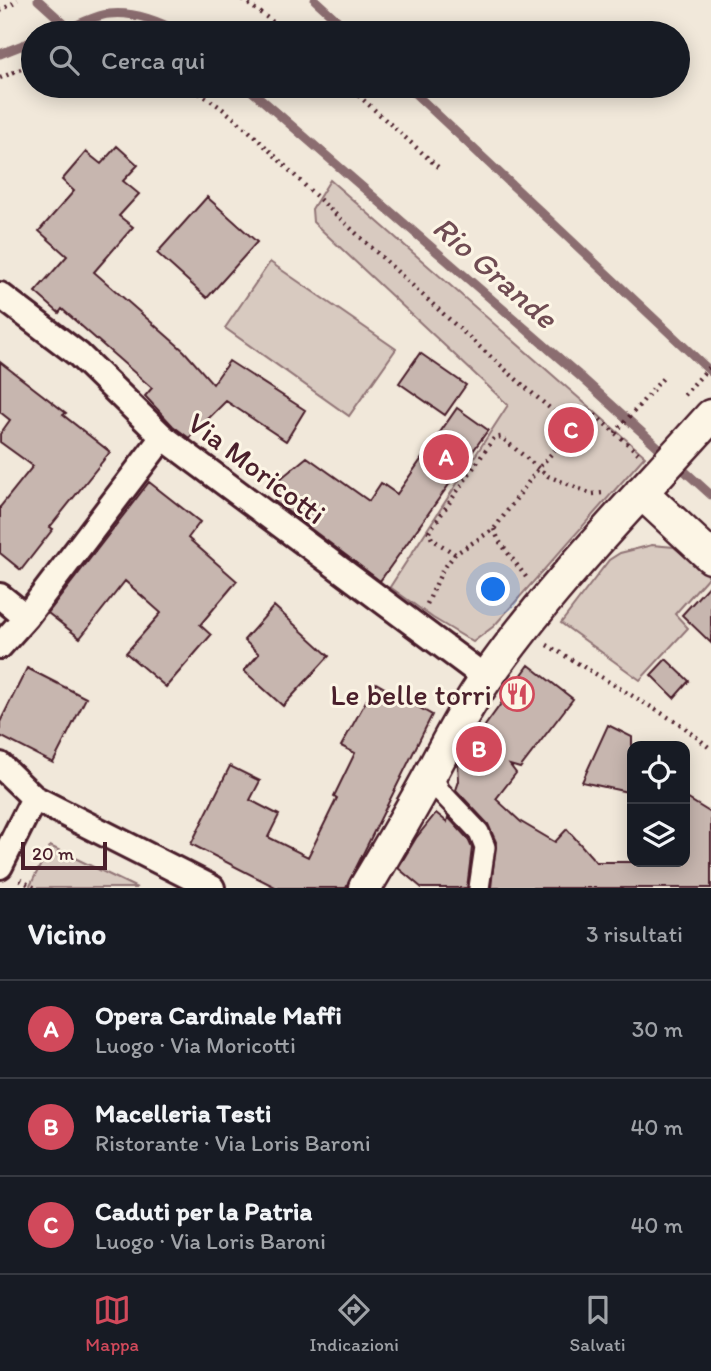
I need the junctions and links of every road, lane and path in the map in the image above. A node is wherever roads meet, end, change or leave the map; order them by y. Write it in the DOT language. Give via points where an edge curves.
graph roads {
  1 [pos="18,0"];
  2 [pos="243,0"];
  3 [pos="0,11"];
  4 [pos="272,21"];
  5 [pos="21,69"];
  6 [pos="0,78"];
  7 [pos="205,98"];
  8 [pos="361,98"];
  9 [pos="439,168"];
  10 [pos="0,295"];
  11 [pos="711,365"];
  12 [pos="664,377"];
  13 [pos="684,395"];
  14 [pos="559,416"];
  15 [pos="580,420"];
  16 [pos="702,426"];
  17 [pos="615,433"];
  18 [pos="163,437"];
  19 [pos="565,438"];
  20 [pos="651,464"];
  21 [pos="538,469"];
  22 [pos="606,492"];
  23 [pos="641,492"];
  24 [pos="494,529"];
  25 [pos="454,554"];
  26 [pos="711,557"];
  27 [pos="0,596"];
  28 [pos="547,600"];
  29 [pos="26,617"];
  30 [pos="412,625"];
  31 [pos="522,630"];
  32 [pos="0,646"];
  33 [pos="486,678"];
  34 [pos="711,749"];
  35 [pos="0,765"];
  36 [pos="431,774"];
  37 [pos="34,799"];
  38 [pos="0,866"];
  39 [pos="212,888"];
  40 [pos="365,888"];
  41 [pos="479,888"];
  1 -- 3 [label="path"];
  2 -- 4 [label="path"];
  5 -- 6 [label="path"];
  7 -- 14 [label="path" via="254,135"];
  8 -- 9 [label="path"];
  10 -- 18 [label="street, Via Moricotti" via="79,355"];
  11 -- 13 [label="path"];
  12 -- 17 [label="path"];
  14 -- 15 [label="path" via="569,413"];
  14 -- 19 [label="path" via="554,425"];
  15 -- 17 [label="path" via="589,410"];
  15 -- 19 [label="path" via="588,433 585,438 572,444"];
  16 -- 20 [label="street"];
  17 -- 20 [label="path"];
  18 -- 29 [label="street"];
  18 -- 30 [label="street, Via Moricotti"];
  19 -- 21 [label="path"];
  20 -- 23 [label="street"];
  21 -- 22 [label="path" via="592,494"];
  21 -- 24 [label="path"];
  21 -- 25 [label="path" via="501,438 488,443 429,532"];
  23 -- 26 [label="street"];
  23 -- 28 [label="street"];
  24 -- 25 [label="path"];
  24 -- 28 [label="path"];
  25 -- 30 [label="path"];
  27 -- 29 [label="street"];
  28 -- 31 [label="street"];
  29 -- 32 [label="street"];
  30 -- 33 [label="street, Via Moricotti"];
  31 -- 33 [label="street"];
  31 -- 34 [label="path" via="683,726"];
  33 -- 36 [label="street"];
  35 -- 37 [label="street"];
  36 -- 40 [label="street"];
  36 -- 41 [label="street" via="440,791 479,832 485,847"];
  37 -- 38 [label="street"];
  37 -- 39 [label="street"];
}
